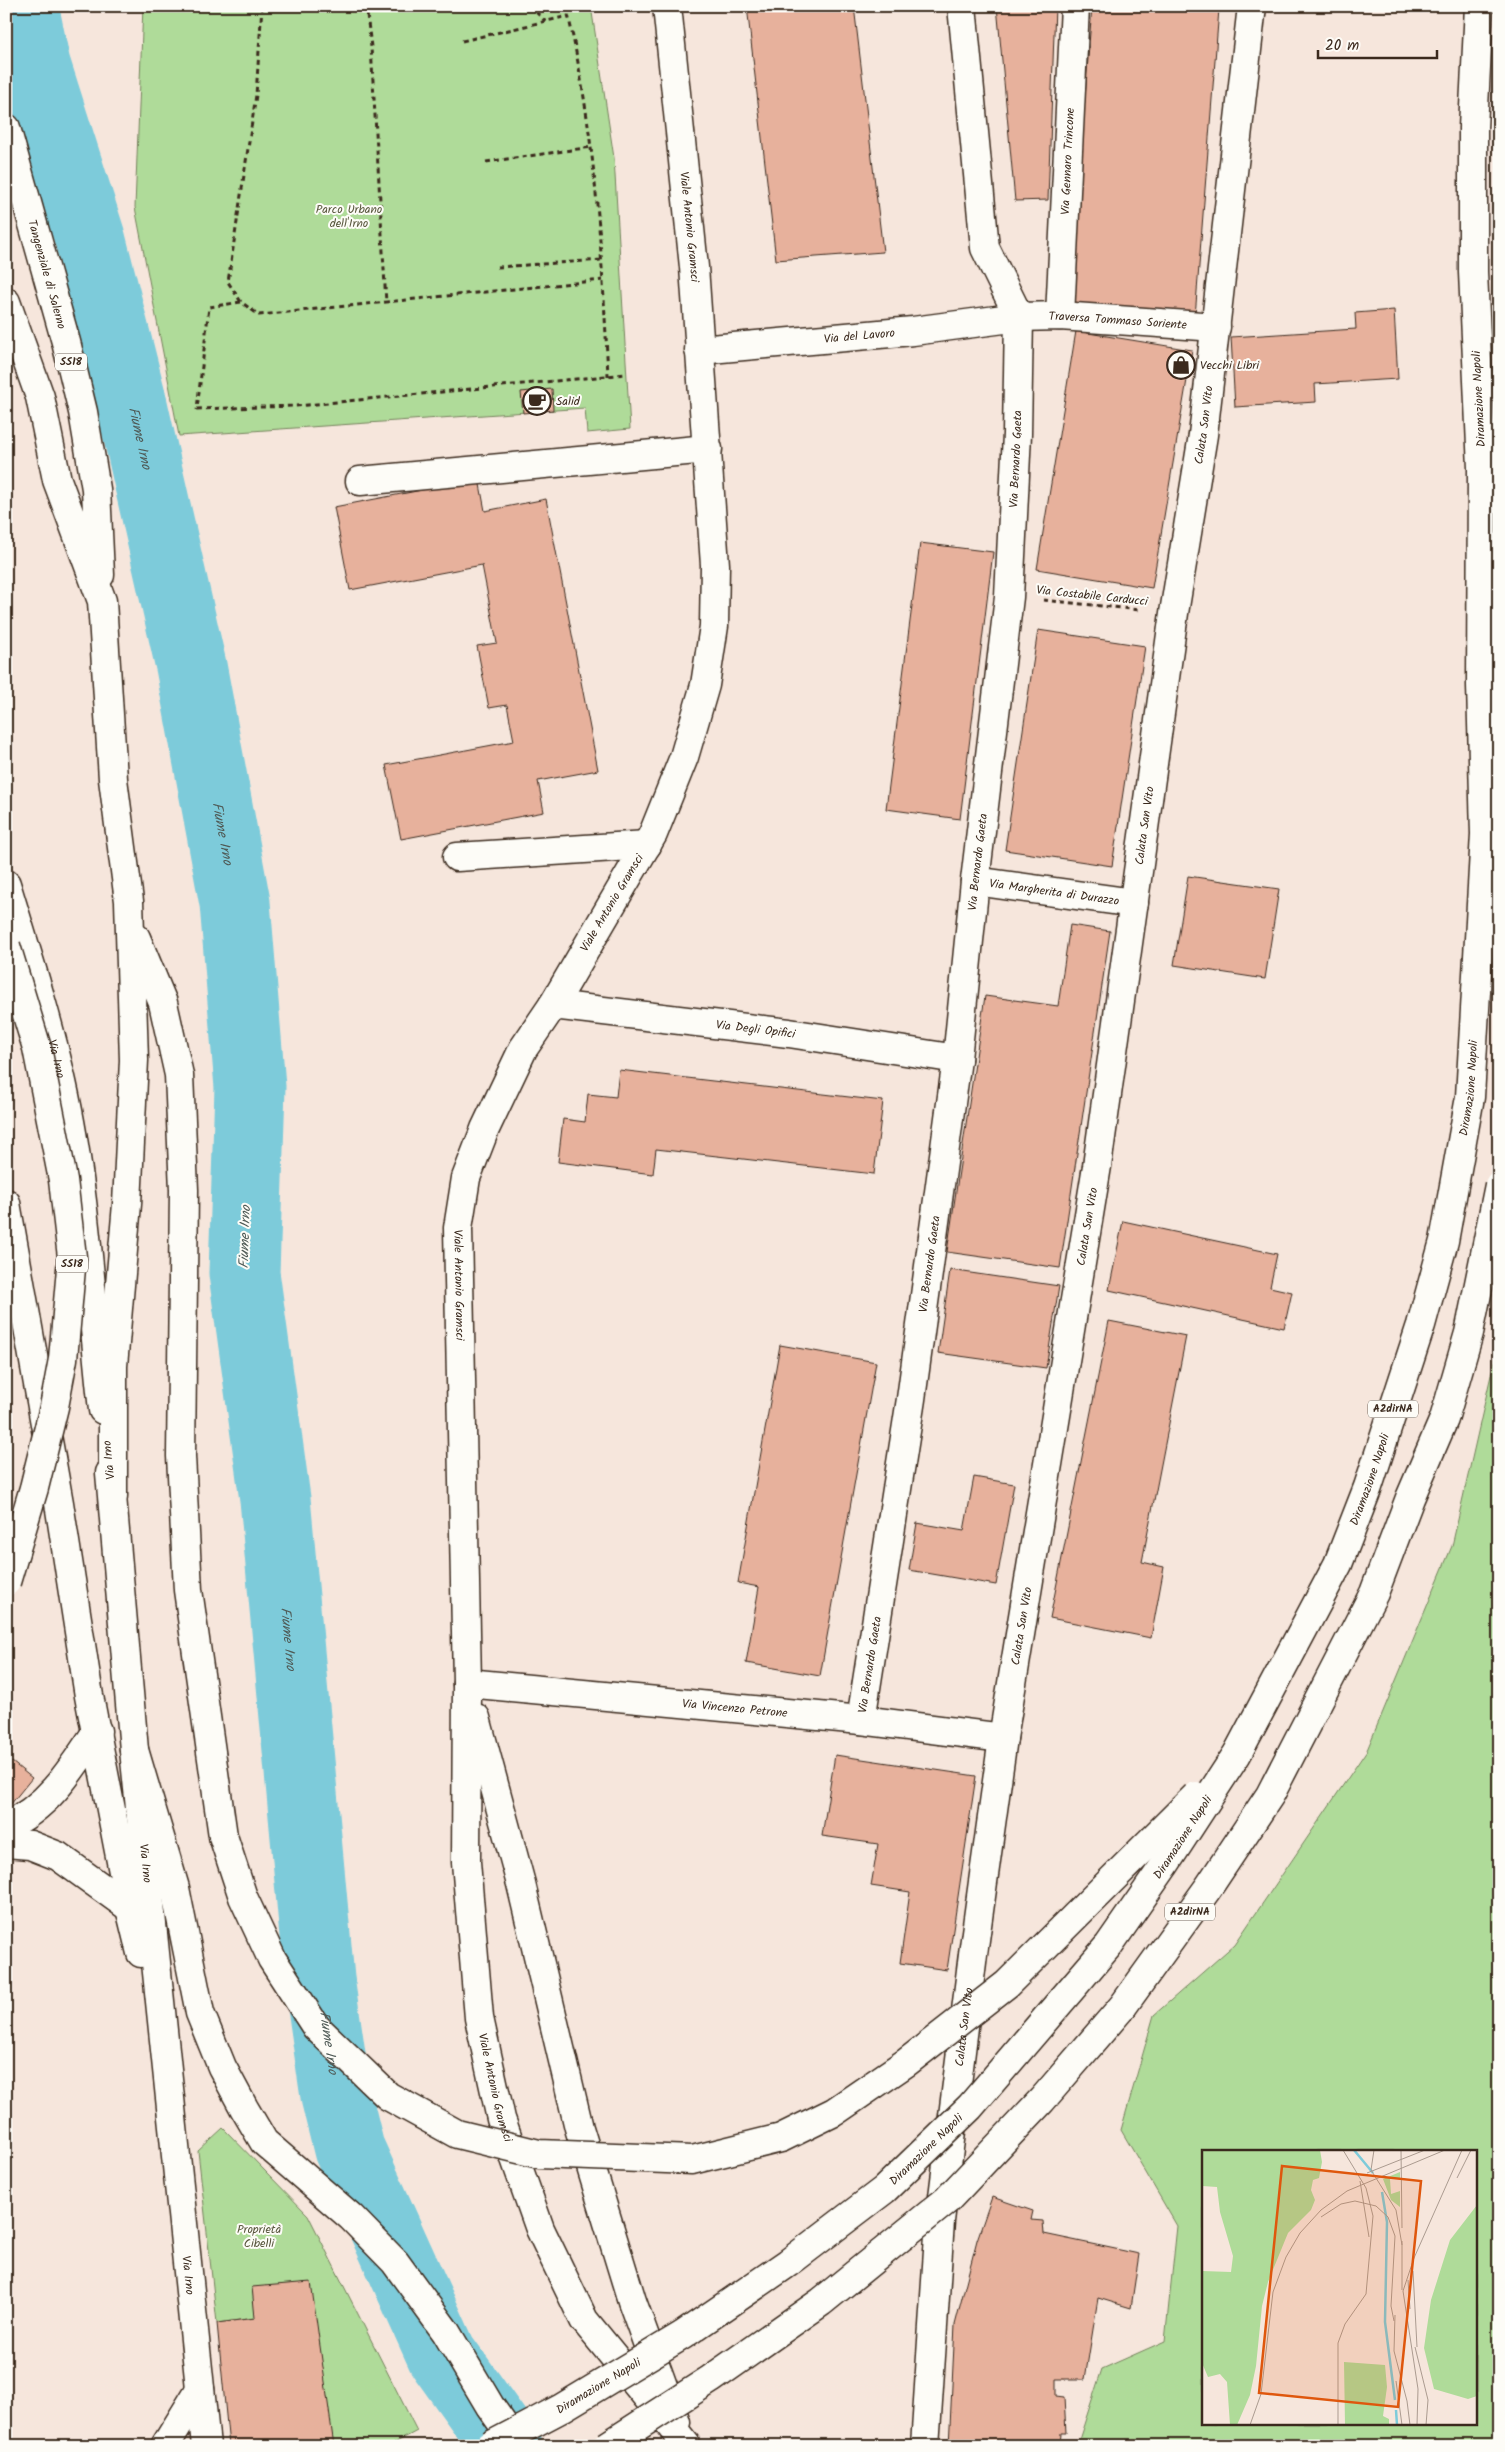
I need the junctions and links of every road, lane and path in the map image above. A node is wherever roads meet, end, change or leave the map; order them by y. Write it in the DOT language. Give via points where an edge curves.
graph roads {
  1 [pos="262,6"];
  2 [pos="366,6"];
  3 [pos="530,6"];
  4 [pos="566,6"];
  5 [pos="667,6"];
  6 [pos="962,6"];
  7 [pos="1075,6"];
  8 [pos="1252,6"];
  9 [pos="1479,6"];
  10 [pos="568,16"];
  11 [pos="546,22"];
  12 [pos="462,40"];
  13 [pos="6,128"];
  14 [pos="592,147"];
  15 [pos="486,162"];
  16 [pos="602,260"];
  17 [pos="497,267"];
  18 [pos="603,280"];
  19 [pos="6,302"];
  20 [pos="241,302"];
  21 [pos="386,303"];
  22 [pos="1060,316"];
  23 [pos="1019,317"];
  24 [pos="1216,327"];
  25 [pos="700,350"];
  26 [pos="627,374"];
  27 [pos="608,376"];
  28 [pos="708,449"];
  29 [pos="360,482"];
  30 [pos="1009,597"];
  31 [pos="102,601"];
  32 [pos="1174,613"];
  33 [pos="647,844"];
  34 [pos="458,857"];
  35 [pos="975,881"];
  36 [pos="6,884"];
  37 [pos="1134,902"];
  38 [pos="130,913"];
  39 [pos="6,946"];
  40 [pos="553,1005"];
  41 [pos="957,1060"];
  42 [pos="1499,1185"];
  43 [pos="6,1203"];
  44 [pos="112,1496"];
  45 [pos="6,1582"];
  46 [pos="467,1683"];
  47 [pos="862,1720"];
  48 [pos="97,1731"];
  49 [pos="1003,1738"];
  50 [pos="134,1750"];
  51 [pos="1237,1754"];
  52 [pos="6,1826"];
  53 [pos="6,1843"];
  54 [pos="130,1908"];
  55 [pos="165,2044"];
  56 [pos="200,2389"];
  57 [pos="685,2444"];
  58 [pos="165,2446"];
  59 [pos="206,2446"];
  60 [pos="490,2446"];
  61 [pos="518,2446"];
  62 [pos="607,2446"];
  63 [pos="925,2446"];
  1 -- 20 [label="path" via="256,94 228,282"];
  2 -- 21 [label="path"];
  3 -- 11 [label="path"];
  4 -- 10 [label="path"];
  5 -- 25 [label="main road, Viale Antonio Gramsci"];
  6 -- 23 [label="main road, Via Bernardo Gaeta" via="985,248"];
  7 -- 22 [label="main road, Via Gennaro Trincone"];
  8 -- 24 [label="main road, Calata San Vito"];
  9 -- 51 [label="main road, Diramazione Napoli / A2dirNA, bridge" via="1473,128 1473,272 1482,468 1481,685 1485,834 1470,1097 1444,1241 1421,1325 1368,1487 1338,1564"];
  10 -- 11 [label="path"];
  10 -- 14 [label="path"];
  11 -- 12 [label="path"];
  13 -- 31 [label="main road, Tangenziale di Salerno / SS18" via="83,412 96,489"];
  14 -- 15 [label="path"];
  14 -- 16 [label="path"];
  16 -- 17 [label="path"];
  16 -- 18 [label="path"];
  18 -- 21 [label="path"];
  18 -- 27 [label="path"];
  19 -- 31 [label="main road" via="40,397 57,480"];
  20 -- 21 [label="path" via="259,315"];
  20 -- 27 [label="path" via="209,307 197,409 296,406"];
  22 -- 23 [label="main road, Traversa Tommaso Soriente"];
  22 -- 24 [label="main road, Traversa Tommaso Soriente"];
  23 -- 25 [label="main road, Via del Lavoro" via="913,331"];
  23 -- 30 [label="main road, Via Bernardo Gaeta"];
  24 -- 32 [label="main road, Calata San Vito" via="1203,435"];
  25 -- 28 [label="main road, Viale Antonio Gramsci"];
  26 -- 27 [label="path"];
  28 -- 29 [label="main road"];
  28 -- 33 [label="main road, Viale Antonio Gramsci" via="715,565 714,626 706,686 684,757"];
  30 -- 32 [label="path, Via Costabile Carducci"];
  30 -- 35 [label="main road, Via Bernardo Gaeta"];
  31 -- 38 [label="main road, Tangenziale di Salerno" via="113,779"];
  32 -- 37 [label="main road, Calata San Vito"];
  33 -- 34 [label="main road, Viale Antonio Gramsci"];
  33 -- 40 [label="main road, Viale Antonio Gramsci"];
  35 -- 37 [label="main road, Via Margherita di Durazzo"];
  35 -- 41 [label="main road, Via Bernardo Gaeta"];
  36 -- 44 [label="main road, Via Irno" via="62,1083 75,1158"];
  37 -- 49 [label="main road, Calata San Vito" via="1096,1166"];
  38 -- 44 [label="main road" via="132,1103 113,1366"];
  38 -- 51 [label="main road, bridge" via="163,1002 179,1075 184,1190 181,1456 188,1590 223,1836 243,1897 272,1959 316,2027 388,2096 457,2134 539,2154 692,2160 781,2138 834,2112 907,2062 1007,1984"];
  39 -- 45 [label="main road, SS18, bridge" via="37,1048 63,1180 72,1257 63,1359 54,1407"];
  40 -- 41 [label="main road, Via Degli Opifici" via="789,1033"];
  40 -- 46 [label="main road, Viale Antonio Gramsci" via="524,1049 485,1129 466,1178 458,1228"];
  41 -- 47 [label="main road, Via Bernardo Gaeta" via="911,1399"];
  42 -- 62 [label="main road, A2dirNA, bridge" via="1469,1333 1444,1419 1374,1593 1270,1795 1208,1888 1123,2006 1042,2100 947,2200 822,2302"];
  43 -- 48 [label="main road, Via Irno"];
  44 -- 50 [label="main road, Via Irno"];
  46 -- 47 [label="main road, Via Vincenzo Petrone"];
  46 -- 57 [label="main road, Viale Antonio Gramsci" via="579,2128 632,2301"];
  46 -- 57 [label="main road, Viale Antonio Gramsci" via="466,1862 478,2008 501,2119 540,2229 584,2320"];
  47 -- 49 [label="main road, Via Vincenzo Petrone"];
  48 -- 52 [label="main road" via="50,1795 32,1811"];
  48 -- 54 [label="main road, Via Irno"];
  49 -- 63 [label="main road, Calata San Vito" via="940,2221"];
  50 -- 55 [label="main road, Via Irno"];
  50 -- 61 [label="main road" via="175,1888 200,2013 222,2067 244,2108 264,2142 351,2217 395,2262 446,2332"];
  51 -- 60 [label="main road, Diramazione Napoli / A2dirNA, bridge" via="1109,1945 970,2107 884,2190 788,2263 683,2335 560,2409"];
  53 -- 54 [label="main road" via="30,1845 58,1856"];
  54 -- 55 [label="main road, Via Irno"];
  55 -- 56 [label="main road, Via Irno"];
  56 -- 58 [label="main road"];
  56 -- 59 [label="main road, Via Irno"];
}
